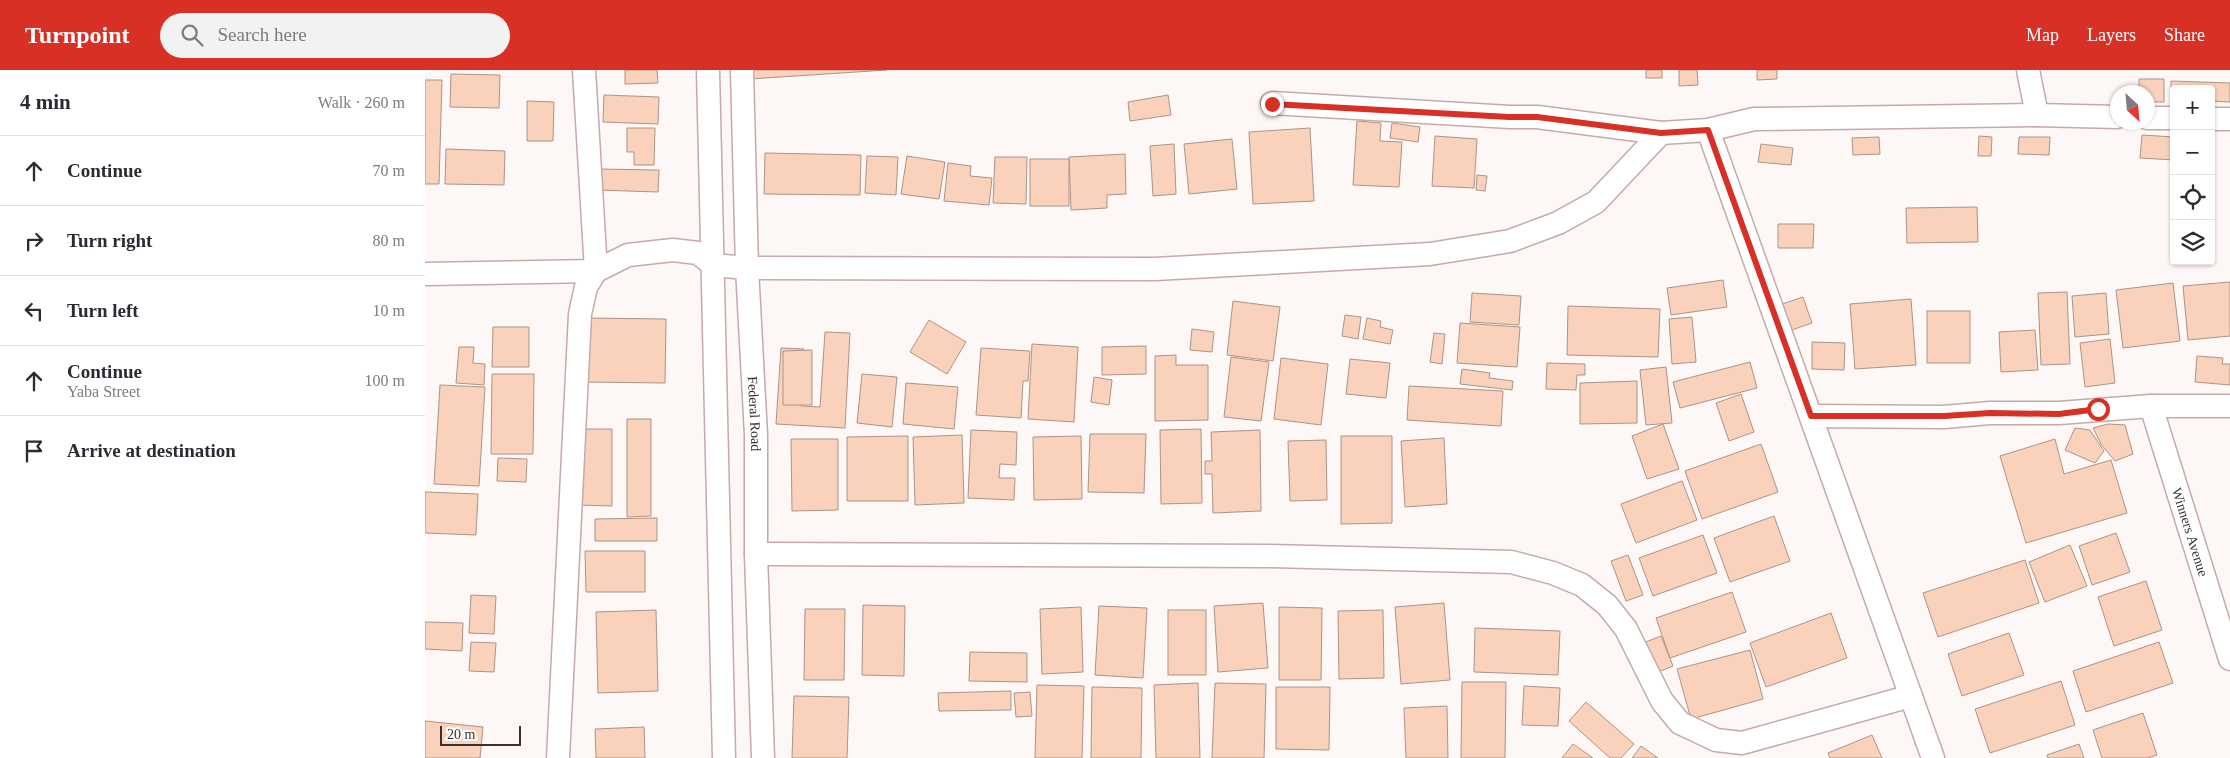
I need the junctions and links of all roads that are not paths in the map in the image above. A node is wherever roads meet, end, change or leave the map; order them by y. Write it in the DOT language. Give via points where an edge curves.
graph roads {
  1 [pos="584,70"];
  2 [pos="708,70"];
  3 [pos="742,70"];
  4 [pos="2028,70"];
  5 [pos="1272,104"];
  6 [pos="2037,115"];
  7 [pos="2110,117"];
  8 [pos="2155,118"];
  9 [pos="2170,118"];
  10 [pos="2215,119"];
  11 [pos="2230,119"];
  12 [pos="1708,130"];
  13 [pos="1661,133"];
  14 [pos="713,266"];
  15 [pos="747,268"];
  16 [pos="596,271"];
  17 [pos="425,274"];
  18 [pos="2151,406"];
  19 [pos="2230,406"];
  20 [pos="1811,416"];
  21 [pos="755,554"];
  22 [pos="2230,658"];
  23 [pos="1911,696"];
  24 [pos="558,758"];
  25 [pos="724,758"];
  26 [pos="763,758"];
  27 [pos="1933,758"];
  1 -- 16 [label="street"];
  2 -- 14 [label="street"];
  3 -- 15 [label="street, Federal Road"];
  4 -- 6 [label="street"];
  5 -- 13 [label="street" via="1537,117"];
  6 -- 7 [label="street"];
  6 -- 12 [label="street" via="1754,119"];
  8 -- 9 [label="street"];
  10 -- 11 [label="street"];
  12 -- 13 [label="street"];
  12 -- 20 [label="street"];
  13 -- 15 [label="street" via="1597,202 1559,224 1510,241 1430,254 1155,269"];
  14 -- 15 [label="street"];
  14 -- 16 [label="street" via="698,253 673,250 628,256"];
  14 -- 25 [label="street"];
  15 -- 21 [label="street, Federal Road" via="756,435"];
  16 -- 17 [label="street"];
  16 -- 24 [label="street" via="586,287 580,314"];
  18 -- 19 [label="street"];
  18 -- 20 [label="street" via="2059,414"];
  18 -- 22 [label="street, Winners Avenue"];
  20 -- 23 [label="street"];
  21 -- 23 [label="street" via="1258,556 1511,562 1583,585 1607,605 1626,629 1662,701 1680,723 1716,740 1742,743"];
  21 -- 26 [label="street, Federal Road"];
  23 -- 27 [label="street"];
}
